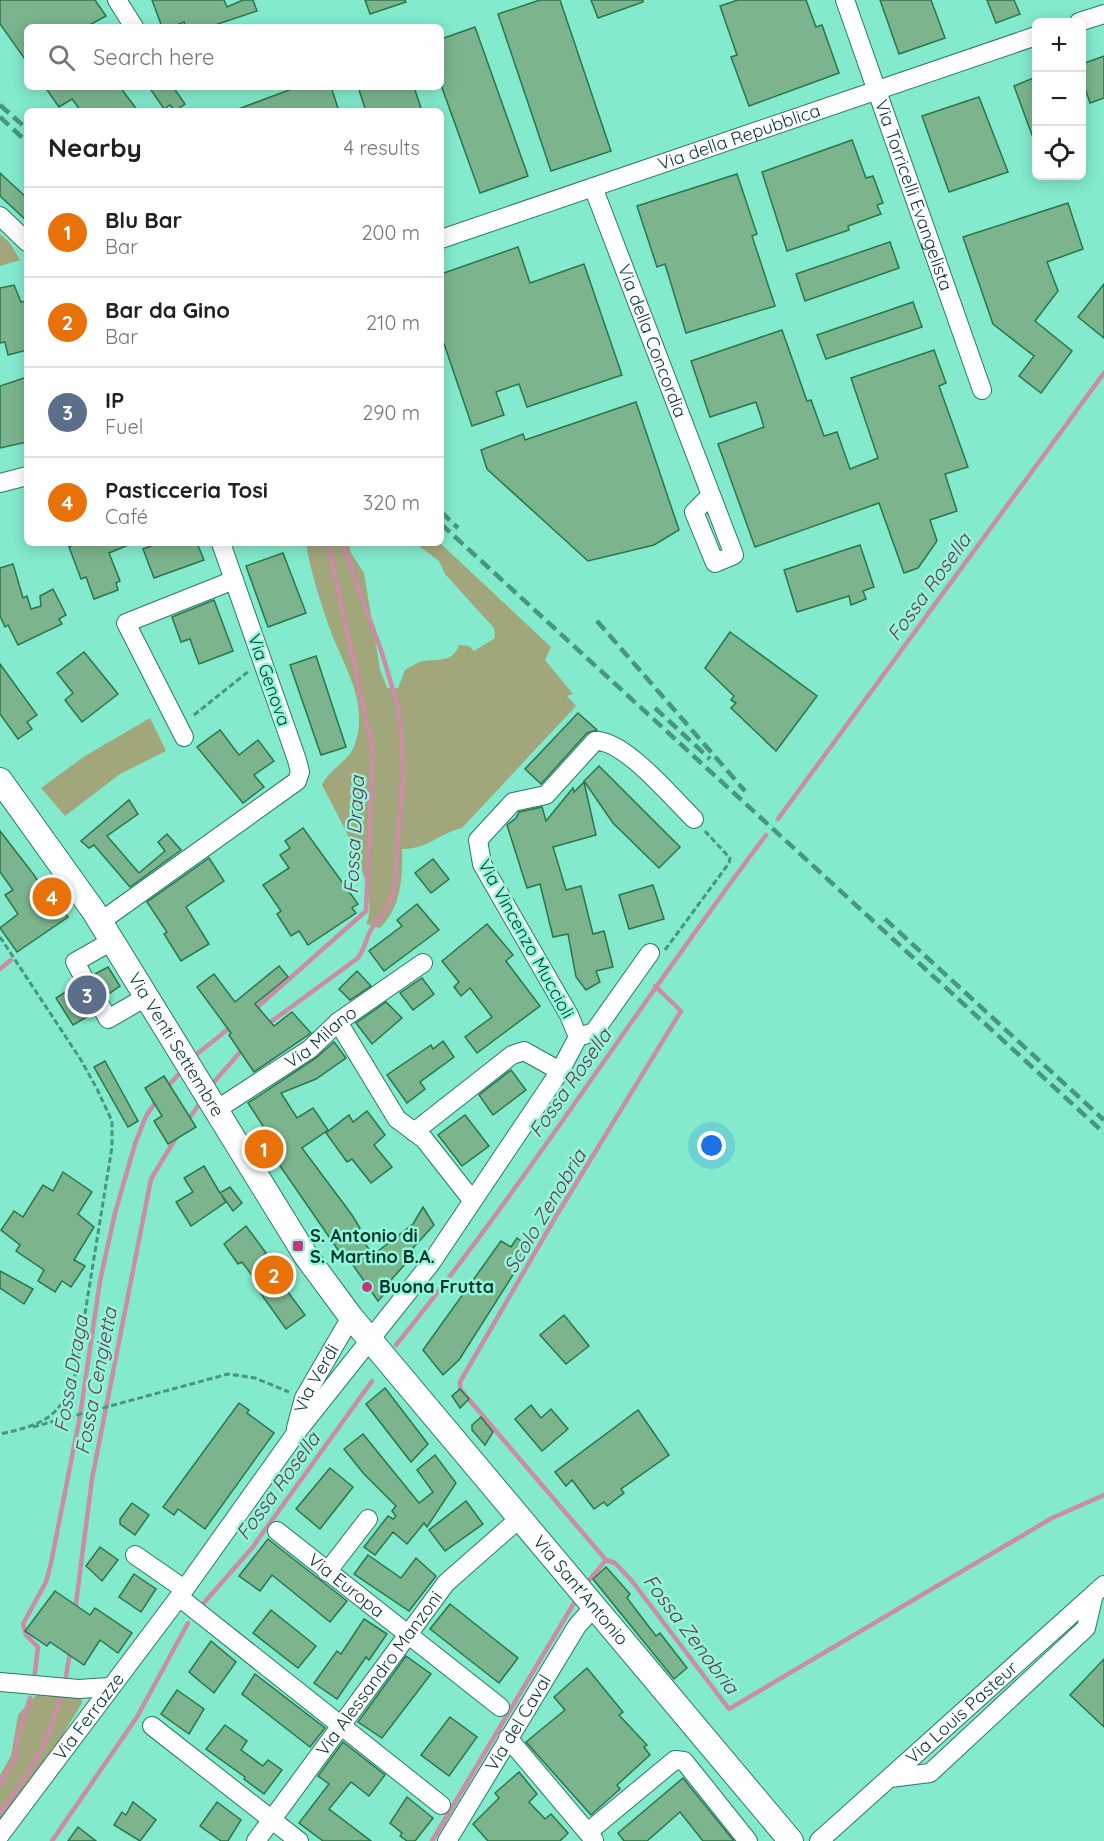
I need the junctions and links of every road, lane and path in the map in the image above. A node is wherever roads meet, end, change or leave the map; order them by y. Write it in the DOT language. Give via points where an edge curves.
graph roads {
  1 [pos="117,0"];
  2 [pos="845,0"];
  3 [pos="1104,14"];
  4 [pos="1086,20"];
  5 [pos="132,24"];
  6 [pos="1032,37"];
  7 [pos="876,90"];
  8 [pos="593,187"];
  9 [pos="0,216"];
  10 [pos="444,238"];
  11 [pos="24,239"];
  12 [pos="982,390"];
  13 [pos="24,477"];
  14 [pos="0,483"];
  15 [pos="711,495"];
  16 [pos="222,546"];
  17 [pos="234,580"];
  18 [pos="262,661"];
  19 [pos="194,715"];
  20 [pos="184,737"];
  21 [pos="0,780"];
  22 [pos="694,819"];
  23 [pos="106,931"];
  24 [pos="0,937"];
  25 [pos="650,953"];
  26 [pos="423,963"];
  27 [pos="85,980"];
  28 [pos="146,997"];
  29 [pos="98,1001"];
  30 [pos="338,1022"];
  31 [pos="578,1037"];
  32 [pos="560,1071"];
  33 [pos="216,1110"];
  34 [pos="414,1132"];
  35 [pos="472,1200"];
  36 [pos="351,1317"];
  37 [pos="370,1340"];
  38 [pos="304,1398"];
  39 [pos="26,1428"];
  40 [pos="296,1433"];
  41 [pos="0,1434"];
  42 [pos="520,1518"];
  43 [pos="368,1519"];
  44 [pos="277,1531"];
  45 [pos="135,1555"];
  46 [pos="327,1572"];
  47 [pos="1099,1590"];
  48 [pos="181,1593"];
  49 [pos="593,1608"];
  50 [pos="406,1636"];
  51 [pos="0,1682"];
  52 [pos="109,1688"];
  53 [pos="500,1707"];
  54 [pos="341,1725"];
  55 [pos="152,1726"];
  56 [pos="508,1738"];
  57 [pos="441,1805"];
  58 [pos="272,1820"];
  59 [pos="0,1835"];
  60 [pos="591,1836"];
  61 [pos="256,1841"];
  62 [pos="299,1841"];
  63 [pos="447,1841"];
  64 [pos="748,1841"];
  65 [pos="790,1841"];
  66 [pos="819,1841"];
  1 -- 5 [label="street"];
  2 -- 7 [label="street, Via Torricelli Evangelista"];
  3 -- 4 [label="street"];
  6 -- 7 [label="street, Via della Repubblica"];
  7 -- 8 [label="street, Via della Repubblica"];
  7 -- 12 [label="street, Via Torricelli Evangelista"];
  8 -- 10 [label="street, Via della Repubblica"];
  8 -- 15 [label="street, Via della Concordia"];
  9 -- 11 [label="street"];
  13 -- 14 [label="street"];
  16 -- 17 [label="street, Via Genova"];
  17 -- 18 [label="street, Via Genova"];
  17 -- 20 [label="street" via="126,623"];
  18 -- 19 [label="path"];
  18 -- 23 [label="street, Via Genova" via="297,760 297,781"];
  21 -- 23 [label="main road, Via Venti Settembre"];
  22 -- 25 [label="path" via="730,858 729,863 660,958"];
  22 -- 31 [label="street, Via Vincenzo Muccioli" via="627,754 605,740 595,741 546,795 513,802 478,840 482,864"];
  23 -- 27 [label="street" via="75,962"];
  23 -- 28 [label="main road, Via Venti Settembre"];
  24 -- 39 [label="path" via="81,1060 112,1121 112,1147 75,1375 59,1409"];
  25 -- 31 [label="street, Via Vincenzo Muccioli" via="594,1032"];
  26 -- 30 [label="street, Via Milano"];
  28 -- 29 [label="street" via="108,1019"];
  28 -- 33 [label="main road, Via Venti Settembre"];
  30 -- 33 [label="street, Via Milano" via="310,1049"];
  30 -- 34 [label="street" via="397,1119"];
  31 -- 32 [label="street, Via Vincenzo Muccioli"];
  32 -- 34 [label="street" via="524,1051 512,1055"];
  32 -- 35 [label="street, Via Vincenzo Muccioli"];
  33 -- 36 [label="main road, Via Venti Settembre" via="306,1256"];
  34 -- 35 [label="street" via="424,1139"];
  35 -- 37 [label="street, Via Vincenzo Muccioli" via="430,1263"];
  36 -- 37 [label="main road, Via Venti Settembre"];
  36 -- 38 [label="street, Via Verdi"];
  37 -- 40 [label="street, Via Verdi"];
  37 -- 42 [label="main road, Via Sant'Antonio"];
  38 -- 39 [label="path" via="255,1378 228,1374"];
  38 -- 40 [label="street, Via Verdi"];
  39 -- 41 [label="path"];
  40 -- 48 [label="street, Via Ferrazze"];
  42 -- 49 [label="main road, Via Sant'Antonio"];
  42 -- 50 [label="street, Via Alessandro Manzoni" via="446,1583"];
  43 -- 46 [label="street"];
  44 -- 46 [label="street, Via Europa"];
  45 -- 48 [label="street"];
  46 -- 50 [label="street, Via Europa"];
  47 -- 66 [label="street, Via Louis Pasteur"];
  48 -- 52 [label="street, Via Ferrazze"];
  48 -- 54 [label="street"];
  49 -- 56 [label="street, Via del Caval" via="577,1626"];
  49 -- 65 [label="main road, Via Sant'Antonio"];
  50 -- 53 [label="street, Via Europa"];
  50 -- 54 [label="street, Via Alessandro Manzoni"];
  51 -- 52 [label="street"];
  52 -- 59 [label="street, Via Ferrazze"];
  54 -- 57 [label="street"];
  54 -- 58 [label="street, Via Alessandro Manzoni"];
  55 -- 58 [label="street"];
  56 -- 60 [label="street"];
  56 -- 63 [label="street, Via del Caval"];
  58 -- 61 [label="street, Via Alessandro Manzoni"];
  58 -- 62 [label="street"];
  60 -- 64 [label="street" via="675,1760 684,1761"];
}
